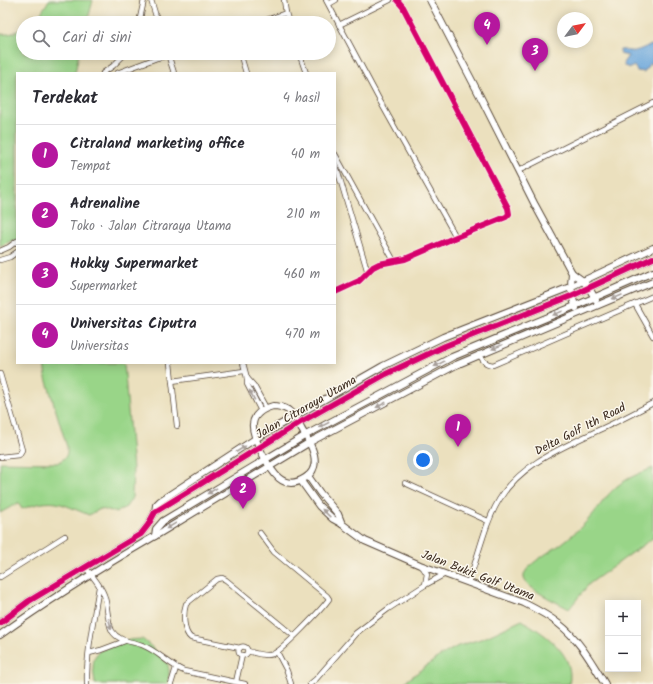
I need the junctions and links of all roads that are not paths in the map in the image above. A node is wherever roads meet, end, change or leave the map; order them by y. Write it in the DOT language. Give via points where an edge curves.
graph roads {
  1 [pos="144,0"];
  2 [pos="151,0"];
  3 [pos="284,0"];
  4 [pos="336,0"];
  5 [pos="390,0"];
  6 [pos="397,0"];
  7 [pos="430,0"];
  8 [pos="327,2"];
  9 [pos="286,13"];
  10 [pos="141,16"];
  11 [pos="156,16"];
  12 [pos="278,16"];
  13 [pos="287,16"];
  14 [pos="335,16"];
  15 [pos="336,18"];
  16 [pos="340,25"];
  17 [pos="119,60"];
  18 [pos="153,60"];
  19 [pos="170,60"];
  20 [pos="242,60"];
  21 [pos="301,60"];
  22 [pos="106,72"];
  23 [pos="120,72"];
  24 [pos="174,72"];
  25 [pos="246,72"];
  26 [pos="306,72"];
  27 [pos="653,103"];
  28 [pos="336,156"];
  29 [pos="336,165"];
  30 [pos="518,171"];
  31 [pos="456,236"];
  32 [pos="16,242"];
  33 [pos="653,248"];
  34 [pos="0,251"];
  35 [pos="16,253"];
  36 [pos="653,258"];
  37 [pos="0,260"];
  38 [pos="394,261"];
  39 [pos="653,272"];
  40 [pos="368,273"];
  41 [pos="572,273"];
  42 [pos="583,281"];
  43 [pos="653,282"];
  44 [pos="570,287"];
  45 [pos="589,288"];
  46 [pos="336,292"];
  47 [pos="571,296"];
  48 [pos="653,296"];
  49 [pos="594,297"];
  50 [pos="635,304"];
  51 [pos="598,305"];
  52 [pos="575,306"];
  53 [pos="578,314"];
  54 [pos="653,336"];
  55 [pos="479,354"];
  56 [pos="170,364"];
  57 [pos="243,364"];
  58 [pos="244,371"];
  59 [pos="0,374"];
  60 [pos="172,382"];
  61 [pos="653,403"];
  62 [pos="263,409"];
  63 [pos="294,417"];
  64 [pos="298,423"];
  65 [pos="177,426"];
  66 [pos="306,435"];
  67 [pos="255,440"];
  68 [pos="310,442"];
  69 [pos="259,447"];
  70 [pos="0,457"];
  71 [pos="265,458"];
  72 [pos="269,466"];
  73 [pos="309,477"];
  74 [pos="302,482"];
  75 [pos="405,483"];
  76 [pos="224,484"];
  77 [pos="229,491"];
  78 [pos="155,512"];
  79 [pos="488,521"];
  80 [pos="342,524"];
  81 [pos="260,533"];
  82 [pos="65,536"];
  83 [pos="155,536"];
  84 [pos="420,565"];
  85 [pos="85,567"];
  86 [pos="90,574"];
  87 [pos="445,574"];
  88 [pos="0,577"];
  89 [pos="468,582"];
  90 [pos="425,585"];
  91 [pos="99,587"];
  92 [pos="0,623"];
  93 [pos="0,635"];
  94 [pos="294,636"];
  95 [pos="125,641"];
  96 [pos="240,648"];
  97 [pos="248,652"];
  98 [pos="277,652"];
  99 [pos="89,653"];
  100 [pos="242,655"];
  101 [pos="176,668"];
  102 [pos="236,682"];
  103 [pos="87,684"];
  104 [pos="171,684"];
  105 [pos="246,684"];
  106 [pos="291,684"];
  107 [pos="310,684"];
  108 [pos="605,684"];
  1 -- 10 [label="street"];
  2 -- 11 [label="street"];
  3 -- 9 [label="street"];
  4 -- 8 [label="street"];
  5 -- 16 [label="street"];
  6 -- 31 [label="street" via="403,7 510,214"];
  7 -- 30 [label="street"];
  8 -- 14 [label="street"];
  9 -- 12 [label="street"];
  9 -- 13 [label="street"];
  15 -- 16 [label="street"];
  16 -- 31 [label="street"];
  17 -- 22 [label="street"];
  18 -- 23 [label="street"];
  19 -- 24 [label="street"];
  20 -- 25 [label="street"];
  21 -- 26 [label="street"];
  27 -- 30 [label="street"];
  28 -- 38 [label="street"];
  29 -- 40 [label="street"];
  30 -- 41 [label="street"];
  31 -- 38 [label="street" via="405,259"];
  32 -- 34 [label="street"];
  33 -- 42 [label="street, Jalan Citraraya Utama"];
  35 -- 37 [label="street"];
  36 -- 45 [label="street, Jalan Citraraya Utama"];
  38 -- 40 [label="street" via="380,264"];
  39 -- 49 [label="street, Jalan Citraraya Utama"];
  40 -- 46 [label="street" via="359,281"];
  41 -- 42 [label="street"];
  41 -- 44 [label="street"];
  42 -- 44 [label="street, Jalan Citraraya Utama"];
  42 -- 45 [label="street"];
  43 -- 51 [label="street, Jalan Citraraya Utama, one-way"];
  44 -- 47 [label="street"];
  44 -- 63 [label="street, Jalan Citraraya Utama" via="442,337 383,366"];
  45 -- 47 [label="street, Jalan Citraraya Utama"];
  45 -- 49 [label="street"];
  47 -- 52 [label="street"];
  47 -- 64 [label="street, Jalan Citraraya Utama" via="438,349 386,374"];
  48 -- 50 [label="street"];
  49 -- 51 [label="street"];
  49 -- 52 [label="street, Jalan Citraraya Utama"];
  50 -- 54 [label="street"];
  50 -- 55 [label="street" via="493,365 484,361"];
  51 -- 53 [label="street, Jalan Citraraya Utama"];
  52 -- 53 [label="street"];
  52 -- 66 [label="street, Jalan Citraraya Utama, one-way" via="452,357"];
  53 -- 55 [label="street, Jalan Citraraya Utama, one-way"];
  55 -- 68 [label="street, Jalan Citraraya Utama, one-way"];
  56 -- 60 [label="street"];
  57 -- 58 [label="street"];
  58 -- 60 [label="street"];
  58 -- 62 [label="street" via="248,388"];
  59 -- 70 [label="street" via="22,450 19,455"];
  60 -- 65 [label="street"];
  61 -- 79 [label="street, Delta Golf 1th Road" via="574,441 531,466 516,477 507,488"];
  62 -- 63 [label="street" via="282,407"];
  62 -- 67 [label="street" via="253,424"];
  63 -- 64 [label="street"];
  63 -- 67 [label="street, Jalan Citraraya Utama"];
  64 -- 66 [label="street"];
  64 -- 69 [label="street, Jalan Citraraya Utama"];
  66 -- 68 [label="street"];
  66 -- 71 [label="street, Jalan Citraraya Utama"];
  67 -- 69 [label="street"];
  78 -- 67 [label="street, Jalan Citraraya Utama, one-way" via="160,501"];
  68 -- 72 [label="street, Jalan Citraraya Utama"];
  68 -- 73 [label="street" via="315,460"];
  69 -- 71 [label="street"];
  69 -- 78 [label="street, Jalan Citraraya Utama"];
  71 -- 72 [label="street"];
  71 -- 76 [label="street, Jalan Citraraya Utama"];
  72 -- 74 [label="street" via="278,478 285,482"];
  72 -- 77 [label="street, Jalan Citraraya Utama"];
  73 -- 74 [label="street"];
  73 -- 80 [label="street, Jalan Bukit Golf Utama" via="338,514"];
  80 -- 74 [label="street, Jalan Bukit Golf Utama, one-way" via="319,506"];
  75 -- 79 [label="street"];
  76 -- 77 [label="street"];
  76 -- 83 [label="street, Jalan Citraraya Utama, one-way" via="163,521 156,529"];
  77 -- 83 [label="street, Jalan Citraraya Utama, one-way"];
  78 -- 85 [label="street, Jalan Citraraya Utama" via="140,534"];
  79 -- 89 [label="street, Delta Golf 1th Road"];
  80 -- 84 [label="street, Jalan Bukit Golf Utama" via="365,541"];
  81 -- 94 [label="street" via="274,552 329,599"];
  82 -- 88 [label="street"];
  83 -- 86 [label="street, Jalan Citraraya Utama"];
  84 -- 87 [label="street, Jalan Bukit Golf Utama"];
  84 -- 90 [label="street" via="426,574"];
  85 -- 86 [label="street"];
  85 -- 92 [label="street, Jalan Citraraya Utama"];
  86 -- 91 [label="street"];
  86 -- 93 [label="street, Jalan Citraraya Utama"];
  87 -- 89 [label="street, Jalan Bukit Golf Utama"];
  87 -- 90 [label="street"];
  89 -- 108 [label="street, Jalan Bukit Golf Utama" via="524,603 560,624"];
  90 -- 107 [label="street" via="356,633"];
  91 -- 95 [label="street, one-way" via="105,597 109,624 113,632"];
  91 -- 99 [label="street"];
  94 -- 96 [label="street" via="226,580 217,579 186,604 186,632 192,638"];
  94 -- 98 [label="street"];
  95 -- 99 [label="street"];
  95 -- 101 [label="street" via="143,645"];
  96 -- 97 [label="street" via="245,647"];
  96 -- 100 [label="street" via="238,651"];
  97 -- 98 [label="street" via="269,655"];
  97 -- 100 [label="street"];
  98 -- 106 [label="street" via="288,671"];
  99 -- 103 [label="street"];
  100 -- 102 [label="street"];
  101 -- 102 [label="street"];
  101 -- 104 [label="street"];
  102 -- 105 [label="street"];
}
